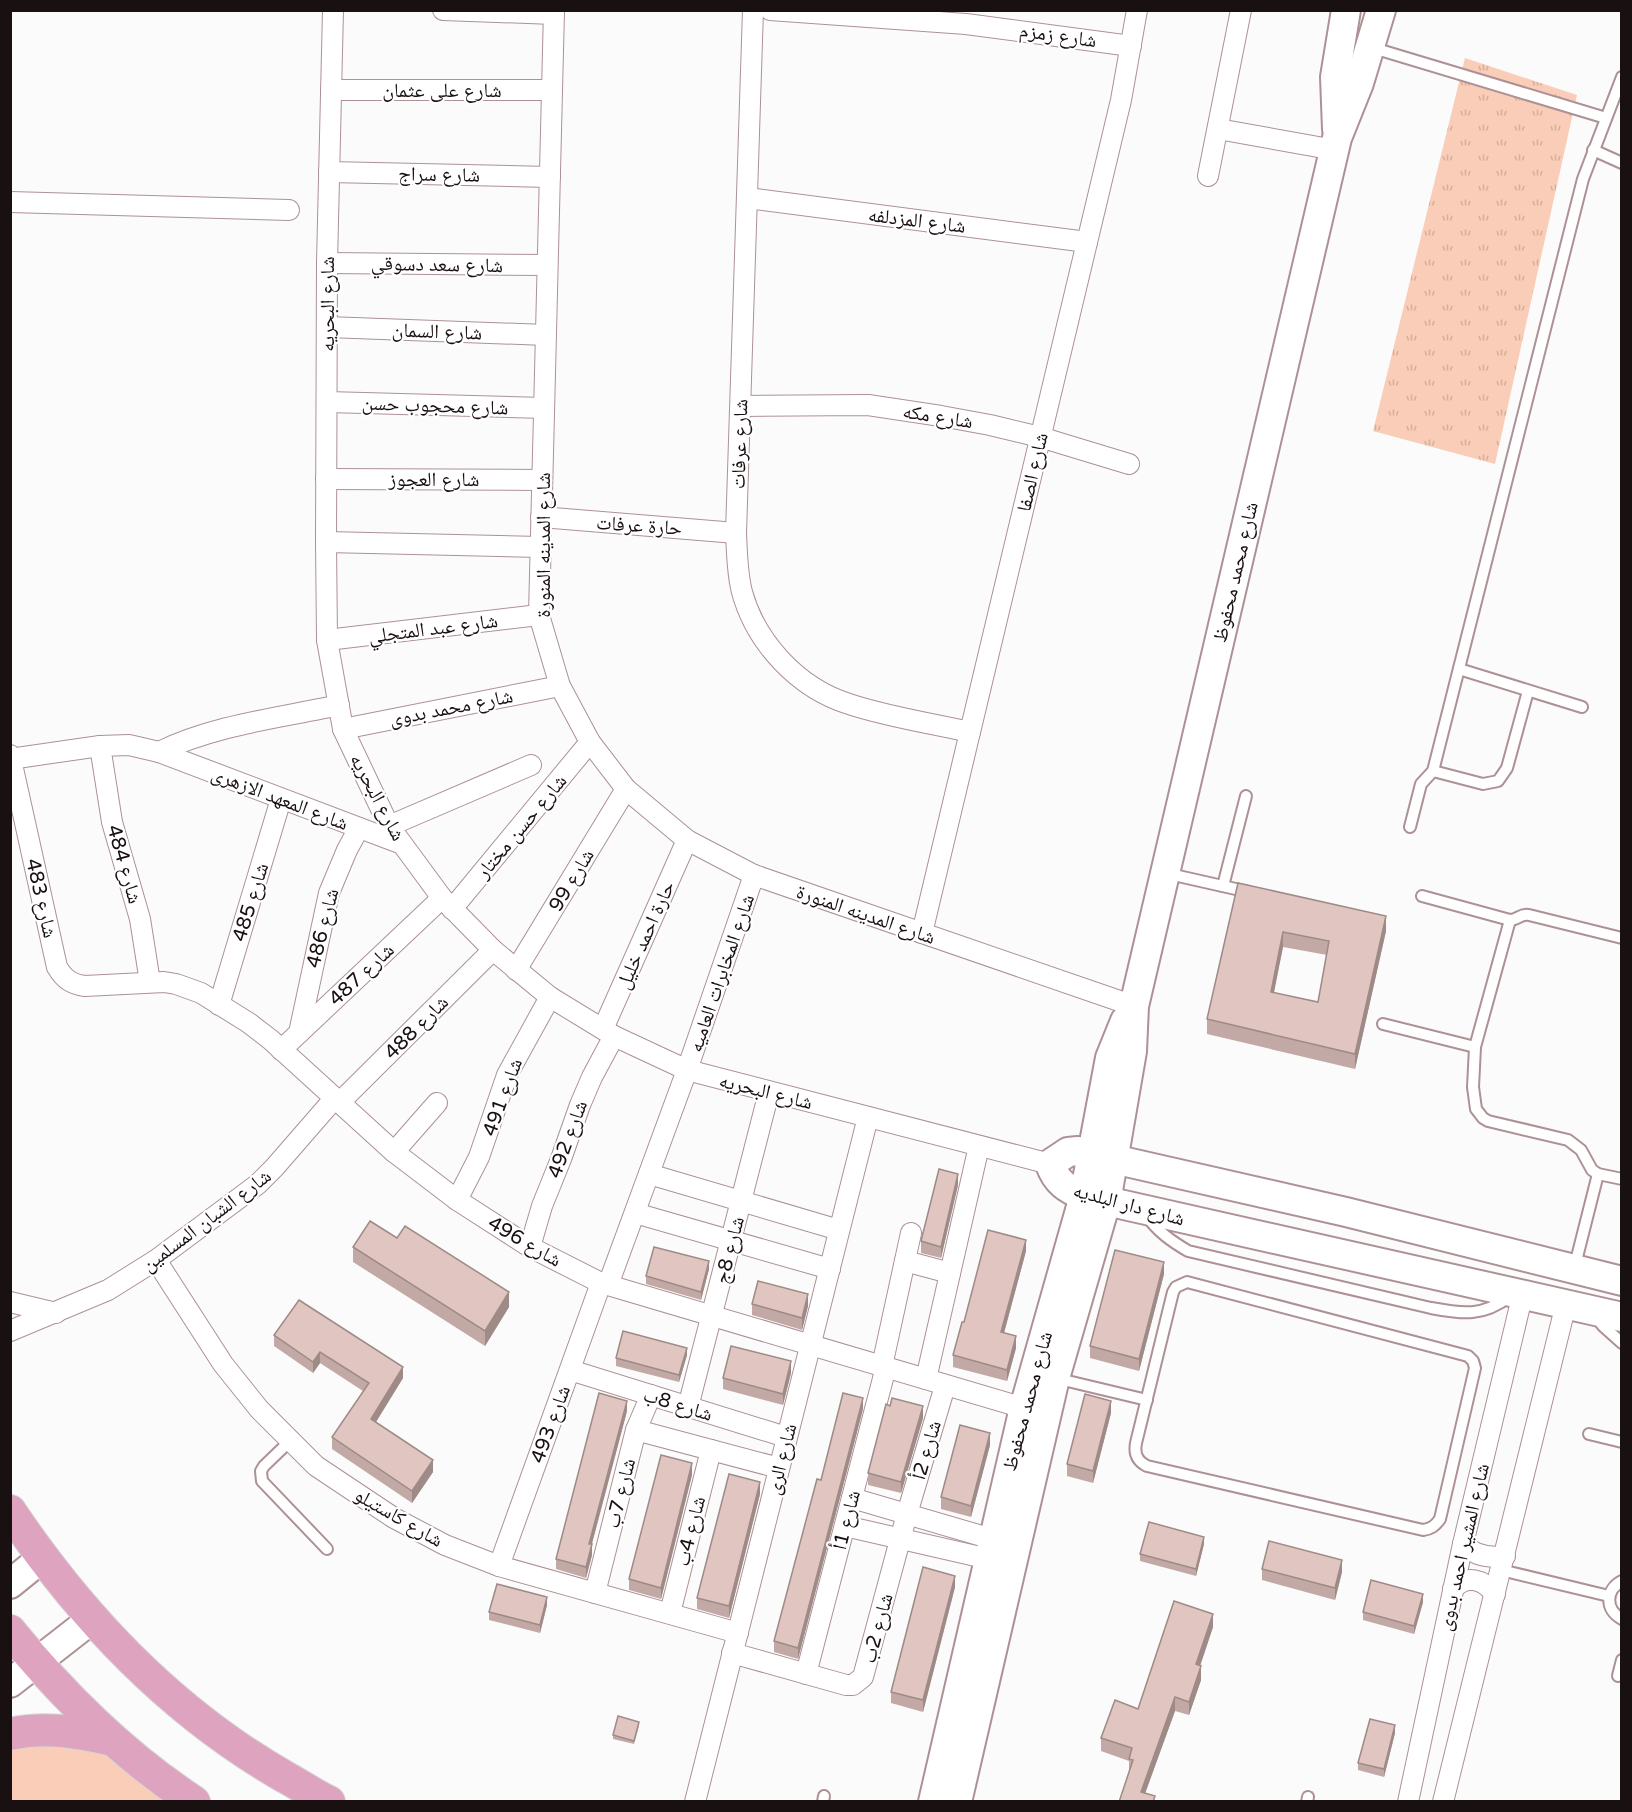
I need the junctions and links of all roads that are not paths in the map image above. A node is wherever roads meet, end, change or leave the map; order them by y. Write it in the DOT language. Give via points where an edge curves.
graph roads {
  1 [pos="333,10"];
  2 [pos="443,10"];
  3 [pos="753,10"];
  4 [pos="770,10"];
  5 [pos="1137,10"];
  6 [pos="1241,10"];
  7 [pos="1346,10"];
  8 [pos="1381,10"];
  9 [pos="554,12"];
  10 [pos="1131,46"];
  11 [pos="1370,47"];
  12 [pos="1622,77"];
  13 [pos="331,90"];
  14 [pos="552,90"];
  15 [pos="1606,118"];
  16 [pos="1218,129"];
  17 [pos="1336,144"];
  18 [pos="1593,150"];
  19 [pos="1622,163"];
  20 [pos="329,172"];
  21 [pos="1208,176"];
  22 [pos="550,177"];
  23 [pos="747,198"];
  24 [pos="10,202"];
  25 [pos="289,210"];
  26 [pos="1087,242"];
  27 [pos="327,263"];
  28 [pos="547,265"];
  29 [pos="327,327"];
  30 [pos="546,335"];
  31 [pos="327,402"];
  32 [pos="741,406"];
  33 [pos="544,408"];
  34 [pos="1040,437"];
  35 [pos="1129,464"];
  36 [pos="326,478"];
  37 [pos="542,480"];
  38 [pos="541,518"];
  39 [pos="736,532"];
  40 [pos="326,542"];
  41 [pos="540,547"];
  42 [pos="539,615"];
  43 [pos="327,640"];
  44 [pos="1459,669"];
  45 [pos="560,686"];
  46 [pos="1528,691"];
  47 [pos="339,705"];
  48 [pos="1582,707"];
  49 [pos="343,729"];
  50 [pos="970,732"];
  51 [pos="590,742"];
  52 [pos="100,746"];
  53 [pos="159,752"];
  54 [pos="11,757"];
  55 [pos="531,765"];
  56 [pos="1433,771"];
  57 [pos="626,789"];
  58 [pos="1246,796"];
  59 [pos="281,799"];
  60 [pos="388,826"];
  61 [pos="1410,827"];
  62 [pos="359,828"];
  63 [pos="687,840"];
  64 [pos="402,844"];
  65 [pos="1165,872"];
  66 [pos="754,875"];
  67 [pos="1223,886"];
  68 [pos="1259,894"];
  69 [pos="1422,896"];
  70 [pos="447,903"];
  71 [pos="1510,920"];
  72 [pos="922,933"];
  73 [pos="1622,938"];
  74 [pos="493,950"];
  75 [pos="516,970"];
  76 [pos="150,982"];
  77 [pos="85,986"];
  78 [pos="550,997"];
  79 [pos="219,1005"];
  80 [pos="1134,1006"];
  81 [pos="1383,1024"];
  82 [pos="299,1033"];
  83 [pos="609,1033"];
  84 [pos="1475,1047"];
  85 [pos="281,1050"];
  86 [pos="687,1071"];
  87 [pos="769,1092"];
  88 [pos="337,1101"];
  89 [pos="437,1103"];
  90 [pos="868,1117"];
  91 [pos="979,1146"];
  92 [pos="394,1152"];
  93 [pos="1102,1156"];
  94 [pos="1050,1164"];
  95 [pos="649,1174"];
  96 [pos="1598,1174"];
  97 [pos="1622,1179"];
  98 [pos="1095,1199"];
  99 [pos="457,1200"];
  100 [pos="742,1201"];
  101 [pos="1143,1210"];
  102 [pos="1346,1212"];
  103 [pos="635,1213"];
  104 [pos="839,1230"];
  105 [pos="911,1233"];
  106 [pos="732,1241"];
  107 [pos="530,1246"];
  108 [pos="1338,1253"];
  109 [pos="156,1260"];
  110 [pos="905,1260"];
  111 [pos="830,1269"];
  112 [pos="1574,1269"];
  113 [pos="950,1273"];
  114 [pos="1622,1281"];
  115 [pos="605,1284"];
  116 [pos="1519,1293"];
  117 [pos="10,1302"];
  118 [pos="1578,1306"];
  119 [pos="56,1313"];
  120 [pos="712,1316"];
  121 [pos="1622,1317"];
  122 [pos="10,1331"];
  123 [pos="1056,1336"];
  124 [pos="1622,1343"];
  125 [pos="810,1345"];
  126 [pos="884,1367"];
  127 [pos="570,1370"];
  128 [pos="1055,1378"];
  129 [pos="926,1379"];
  130 [pos="945,1386"];
  131 [pos="651,1395"];
  132 [pos="1147,1400"];
  133 [pos="688,1407"];
  134 [pos="1024,1408"];
  135 [pos="636,1430"];
  136 [pos="1589,1434"];
  137 [pos="786,1437"];
  138 [pos="290,1441"];
  139 [pos="1622,1442"];
  140 [pos="711,1450"];
  141 [pos="779,1468"];
  142 [pos="852,1498"];
  143 [pos="10,1511"];
  144 [pos="907,1514"];
  145 [pos="845,1526"];
  146 [pos="901,1540"];
  147 [pos="1463,1544"];
  148 [pos="327,1549"];
  149 [pos="991,1549"];
  150 [pos="42,1558"];
  151 [pos="1503,1563"];
  152 [pos="499,1566"];
  153 [pos="1622,1581"];
  154 [pos="10,1584"];
  155 [pos="1453,1589"];
  156 [pos="595,1593"];
  157 [pos="1495,1594"];
  158 [pos="1609,1596"];
  159 [pos="670,1613"];
  160 [pos="92,1619"];
  161 [pos="1622,1619"];
  162 [pos="10,1631"];
  163 [pos="738,1633"];
  164 [pos="732,1653"];
  165 [pos="1622,1660"];
  166 [pos="36,1663"];
  167 [pos="807,1674"];
  168 [pos="1618,1676"];
  169 [pos="10,1683"];
  170 [pos="971,1689"];
  171 [pos="10,1734"];
  172 [pos="114,1740"];
  173 [pos="194,1802"];
  174 [pos="329,1802"];
  175 [pos="695,1802"];
  176 [pos="933,1802"];
  177 [pos="957,1802"];
  178 [pos="1408,1802"];
  179 [pos="1443,1802"];
  1 -- 13 [label="street, شارع البحريه"];
  2 -- 9 [label="street"];
  3 -- 23 [label="street, شارع عرفات"];
  4 -- 10 [label="street, شارع زمزم" via="966,24"];
  5 -- 10 [label="street, شارع الصفا"];
  6 -- 16 [label="street"];
  7 -- 17 [label="street, شارع محمد محفوظ" via="1335,77"];
  8 -- 11 [label="street, شارع محمد محفوظ"];
  9 -- 14 [label="street, شارع المدينه المنورة"];
  10 -- 26 [label="street, شارع الصفا"];
  11 -- 15 [label="lane"];
  11 -- 17 [label="street, شارع محمد محفوظ"];
  12 -- 15 [label="lane"];
  13 -- 14 [label="street, شارع على عثمان"];
  13 -- 20 [label="street, شارع البحريه"];
  14 -- 22 [label="street, شارع المدينه المنورة"];
  15 -- 18 [label="lane"];
  16 -- 17 [label="street"];
  16 -- 21 [label="street"];
  17 -- 65 [label="street, شارع محمد محفوظ"];
  18 -- 19 [label="lane"];
  18 -- 44 [label="lane"];
  20 -- 22 [label="street, شارع سراج"];
  20 -- 27 [label="street, شارع البحريه"];
  22 -- 28 [label="street, شارع المدينه المنورة"];
  23 -- 26 [label="street, شارع المزدلفه"];
  23 -- 32 [label="street, شارع عرفات"];
  24 -- 25 [label="street"];
  26 -- 34 [label="street, شارع الصفا"];
  27 -- 28 [label="street, شارع سعد دسوقي"];
  27 -- 29 [label="street, شارع البحريه"];
  28 -- 30 [label="street, شارع المدينه المنورة"];
  29 -- 30 [label="street, شارع السمان"];
  29 -- 31 [label="street, شارع البحريه"];
  30 -- 33 [label="street, شارع المدينه المنورة"];
  31 -- 33 [label="street, شارع محجوب حسن"];
  31 -- 36 [label="street, شارع البحريه"];
  32 -- 34 [label="street, شارع مكه" via="868,405 967,420"];
  32 -- 39 [label="street, شارع عرفات"];
  33 -- 37 [label="street, شارع المدينه المنورة"];
  34 -- 35 [label="street, شارع مكه"];
  34 -- 50 [label="street, شارع الصفا"];
  36 -- 37 [label="street, شارع العجوز"];
  36 -- 40 [label="street, شارع البحريه"];
  37 -- 38 [label="street, شارع المدينه المنورة"];
  38 -- 39 [label="street, حارة عرفات"];
  38 -- 41 [label="street, شارع المدينه المنورة"];
  39 -- 50 [label="street, شارع عرفات" via="742,592 754,622 771,649 793,672 818,691 848,704"];
  40 -- 41 [label="street"];
  40 -- 43 [label="street, شارع البحريه"];
  41 -- 42 [label="street, شارع المدينه المنورة"];
  42 -- 43 [label="street, شارع عبد المتجلي"];
  42 -- 45 [label="street, شارع المدينه المنورة"];
  43 -- 47 [label="street, شارع البحريه"];
  44 -- 46 [label="lane"];
  44 -- 56 [label="lane"];
  45 -- 49 [label="street, شارع محمد بدوى"];
  45 -- 51 [label="street, شارع المدينه المنورة"];
  46 -- 48 [label="lane"];
  46 -- 56 [label="lane" via="1507,768 1498,781 1483,784"];
  47 -- 49 [label="street, شارع البحريه"];
  47 -- 53 [label="street" via="203,734"];
  49 -- 60 [label="street, شارع البحريه"];
  50 -- 72 [label="street, شارع الصفا"];
  51 -- 57 [label="street, شارع المدينه المنورة"];
  51 -- 70 [label="street, شارع حسن مختار"];
  52 -- 53 [label="street, شارع المعهد الازهرى" via="129,745"];
  52 -- 54 [label="street, شارع المعهد الازهرى"];
  52 -- 76 [label="street, شارع 484" via="112,822 140,919"];
  53 -- 59 [label="street, شارع المعهد الازهرى"];
  54 -- 77 [label="street, شارع 483" via="57,967 68,981"];
  55 -- 60 [label="street"];
  56 -- 61 [label="lane" via="1420,784"];
  57 -- 63 [label="street, شارع المدينه المنورة"];
  57 -- 75 [label="street, شارع 99"];
  58 -- 67 [label="lane"];
  59 -- 62 [label="street, شارع المعهد الازهرى"];
  59 -- 79 [label="street, شارع 485"];
  60 -- 64 [label="street, شارع البحريه"];
  62 -- 64 [label="street, شارع المعهد الازهرى"];
  62 -- 82 [label="street, شارع 486" via="329,893"];
  63 -- 66 [label="street, شارع المدينه المنورة"];
  63 -- 83 [label="street, حارة احمد خليل"];
  64 -- 70 [label="street, شارع البحريه"];
  65 -- 67 [label="lane"];
  65 -- 80 [label="street, شارع محمد محفوظ"];
  66 -- 72 [label="street, شارع المدينه المنورة"];
  66 -- 86 [label="street, شارع المخابرات العاميه"];
  67 -- 68 [label="lane"];
  69 -- 71 [label="lane"];
  70 -- 74 [label="street, شارع البحريه"];
  70 -- 82 [label="street, شارع 487"];
  71 -- 73 [label="lane" via="1530,915"];
  71 -- 84 [label="lane"];
  72 -- 80 [label="street, شارع المدينه المنورة"];
  74 -- 75 [label="street, شارع البحريه"];
  74 -- 88 [label="street, شارع 488"];
  75 -- 78 [label="street, شارع البحريه"];
  76 -- 77 [label="street, شارع 496"];
  76 -- 79 [label="street, شارع 496" via="189,988"];
  78 -- 83 [label="street, شارع البحريه"];
  78 -- 99 [label="street, شارع 491" via="507,1075 482,1150"];
  79 -- 85 [label="street, شارع 496"];
  80 -- 93 [label="street, شارع محمد محفوظ" via="1132,1051"];
  81 -- 84 [label="lane"];
  82 -- 85 [label="street, شارع 487"];
  83 -- 86 [label="street, شارع البحريه"];
  83 -- 107 [label="street, شارع 492"];
  84 -- 96 [label="lane" via="1473,1087 1479,1114 1488,1120 1568,1140 1581,1150"];
  85 -- 88 [label="street, شارع 496"];
  86 -- 87 [label="street, شارع البحريه"];
  86 -- 95 [label="street, شارع 493"];
  87 -- 90 [label="street, شارع البحريه"];
  87 -- 100 [label="street, شارع 8ج"];
  88 -- 92 [label="street, شارع 496"];
  88 -- 109 [label="street, شارع الشبان المسلمين" via="258,1184"];
  89 -- 92 [label="street"];
  90 -- 91 [label="street, شارع البحريه"];
  90 -- 104 [label="street, شارع الرى"];
  91 -- 94 [label="street, شارع البحريه"];
  91 -- 113 [label="street"];
  92 -- 99 [label="street, شارع 496"];
  93 -- 94 [label="street, شارع دار البلديه" via="1068,1152"];
  93 -- 98 [label="street, شارع محمد محفوظ"];
  93 -- 102 [label="street, شارع دار البلديه"];
  94 -- 98 [label="street, شارع دار البلديه" via="1063,1186"];
  95 -- 100 [label="street"];
  95 -- 103 [label="street, شارع 493"];
  96 -- 97 [label="lane"];
  96 -- 112 [label="lane"];
  98 -- 101 [label="street, شارع دار البلديه"];
  98 -- 123 [label="street, شارع محمد محفوظ"];
  99 -- 107 [label="street, شارع 496"];
  100 -- 104 [label="street"];
  100 -- 106 [label="street, شارع 8ج"];
  101 -- 108 [label="street, شارع دار البلديه"];
  101 -- 116 [label="lane" via="1154,1227 1188,1251 1431,1308 1478,1312"];
  102 -- 108 [label="street"];
  102 -- 112 [label="street, شارع دار البلديه"];
  103 -- 106 [label="street"];
  103 -- 115 [label="street, شارع 493"];
  104 -- 111 [label="street, شارع الرى"];
  105 -- 110 [label="street, شارع 1أ"];
  106 -- 111 [label="street"];
  106 -- 120 [label="street, شارع 8ج"];
  107 -- 115 [label="street, شارع 496"];
  108 -- 116 [label="street, شارع دار البلديه"];
  109 -- 119 [label="street, شارع الشبان المسلمين" via="108,1290"];
  109 -- 138 [label="street, شارع كاستيلو" via="223,1364"];
  110 -- 113 [label="street"];
  110 -- 126 [label="street, شارع 1أ"];
  111 -- 125 [label="street, شارع الرى"];
  112 -- 114 [label="street, شارع دار البلديه"];
  113 -- 129 [label="street"];
  115 -- 120 [label="street, شارع 496"];
  115 -- 127 [label="street, شارع 493"];
  116 -- 118 [label="street, شارع دار البلديه"];
  116 -- 147 [label="street, شارع المشير احمد بدوى"];
  117 -- 119 [label="street"];
  118 -- 121 [label="street, شارع دار البلديه"];
  118 -- 124 [label="lane"];
  118 -- 151 [label="street, شارع المشير احمد بدوى"];
  119 -- 122 [label="street, شارع الشبان المسلمين"];
  120 -- 125 [label="street, شارع 496"];
  120 -- 133 [label="street, شارع 8ج"];
  123 -- 128 [label="street, شارع محمد محفوظ"];
  123 -- 134 [label="street, شارع محمد محفوظ"];
  125 -- 126 [label="street, شارع 496"];
  125 -- 137 [label="street, شارع الرى"];
  126 -- 129 [label="street, شارع 496"];
  126 -- 142 [label="street, شارع 1أ"];
  127 -- 131 [label="street, شارع 8ب"];
  127 -- 152 [label="street, شارع 493"];
  128 -- 132 [label="lane"];
  128 -- 170 [label="street, شارع محمد محفوظ"];
  129 -- 130 [label="street, شارع 496"];
  130 -- 134 [label="street, شارع 496"];
  130 -- 144 [label="street, شارع 2أ"];
  131 -- 133 [label="street, شارع 8ب"];
  131 -- 135 [label="street, شارع 7ب"];
  132 -- 132 [label="lane" via="1135,1450 1148,1466 1428,1529 1440,1519 1475,1368 1473,1361 1462,1353 1187,1282 1173,1292"];
  133 -- 137 [label="street, شارع 8ب"];
  134 -- 149 [label="street, شارع محمد محفوظ"];
  135 -- 140 [label="street"];
  135 -- 156 [label="street, شارع 7ب"];
  136 -- 139 [label="lane"];
  137 -- 141 [label="street, شارع الرى"];
  138 -- 148 [label="lane" via="264,1466 262,1481"];
  138 -- 152 [label="street, شارع كاستيلو" via="316,1466 394,1518 445,1545"];
  140 -- 141 [label="street"];
  140 -- 159 [label="street, شارع 4ب"];
  141 -- 163 [label="street, شارع الرى"];
  142 -- 144 [label="street"];
  142 -- 145 [label="street, شارع 1أ"];
  143 -- 150 [label="main road"];
  144 -- 146 [label="street, شارع 2ب"];
  144 -- 149 [label="street"];
  145 -- 146 [label="street"];
  145 -- 167 [label="street, شارع 1أ"];
  146 -- 149 [label="street"];
  146 -- 167 [label="street, شارع 2ب" via="864,1677 846,1685"];
  147 -- 151 [label="street" via="1476,1554"];
  147 -- 155 [label="street, شارع المشير احمد بدوى"];
  149 -- 170 [label="street, شارع محمد محفوظ"];
  150 -- 154 [label="street"];
  150 -- 160 [label="main road"];
  151 -- 157 [label="street, شارع المشير احمد بدوى"];
  151 -- 158 [label="lane"];
  152 -- 156 [label="street, شارع كاستيلو"];
  153 -- 158 [label="lane"];
  155 -- 157 [label="street" via="1459,1582 1479,1580"];
  155 -- 178 [label="street, شارع المشير احمد بدوى"];
  156 -- 159 [label="street, شارع كاستيلو"];
  157 -- 179 [label="street, شارع المشير احمد بدوى"];
  158 -- 161 [label="lane" via="1610,1608"];
  159 -- 163 [label="street, شارع كاستيلو"];
  160 -- 166 [label="street"];
  160 -- 174 [label="main road" via="144,1672 200,1720 260,1763"];
  162 -- 166 [label="main road"];
  163 -- 164 [label="street, شارع الرى"];
  164 -- 167 [label="street, شارع 2ب"];
  164 -- 175 [label="street, شارع الرى"];
  165 -- 168 [label="lane"];
  166 -- 169 [label="street"];
  166 -- 172 [label="main road"];
  170 -- 176 [label="street, شارع محمد محفوظ"];
  170 -- 177 [label="street, شارع محمد محفوظ"];
  171 -- 172 [label="main road" via="50,1730"];
  172 -- 173 [label="main road"];
}
